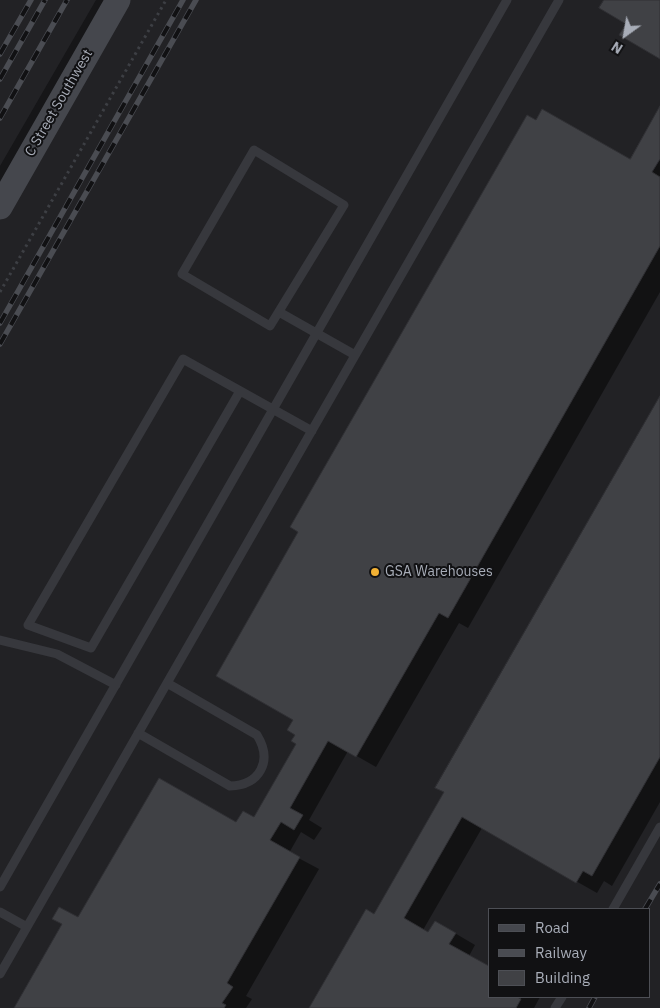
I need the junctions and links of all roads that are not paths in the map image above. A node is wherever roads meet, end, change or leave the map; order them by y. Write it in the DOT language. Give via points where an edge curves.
graph roads {
  1 [pos="118,0"];
  2 [pos="507,0"];
  3 [pos="559,0"];
  4 [pos="0,207"];
  5 [pos="279,312"];
  6 [pos="316,334"];
  7 [pos="355,355"];
  8 [pos="240,391"];
  9 [pos="273,409"];
  10 [pos="312,431"];
  11 [pos="0,640"];
  12 [pos="167,682"];
  13 [pos="116,685"];
  14 [pos="138,734"];
  15 [pos="660,827"];
  16 [pos="0,887"];
  17 [pos="613,908"];
  18 [pos="0,912"];
  19 [pos="27,927"];
  20 [pos="0,974"];
  1 -- 4 [label="main road, C Street Southwest"];
  2 -- 6 [label="lane"];
  3 -- 7 [label="lane"];
  5 -- 5 [label="lane" via="270,326 182,274 254,150 344,205"];
  5 -- 6 [label="lane"];
  6 -- 7 [label="lane"];
  6 -- 9 [label="lane"];
  7 -- 10 [label="lane"];
  8 -- 8 [label="lane" via="183,359 28,625 91,648"];
  8 -- 9 [label="lane"];
  9 -- 10 [label="lane"];
  9 -- 13 [label="lane"];
  10 -- 12 [label="lane"];
  11 -- 13 [label="lane" via="57,654"];
  12 -- 14 [label="lane"];
  12 -- 14 [label="lane" via="257,735 265,755 258,775 246,784 230,786"];
  13 -- 16 [label="lane"];
  14 -- 19 [label="lane"];
  15 -- 17 [label="lane"];
  18 -- 19 [label="lane"];
  19 -- 20 [label="lane"];
}
